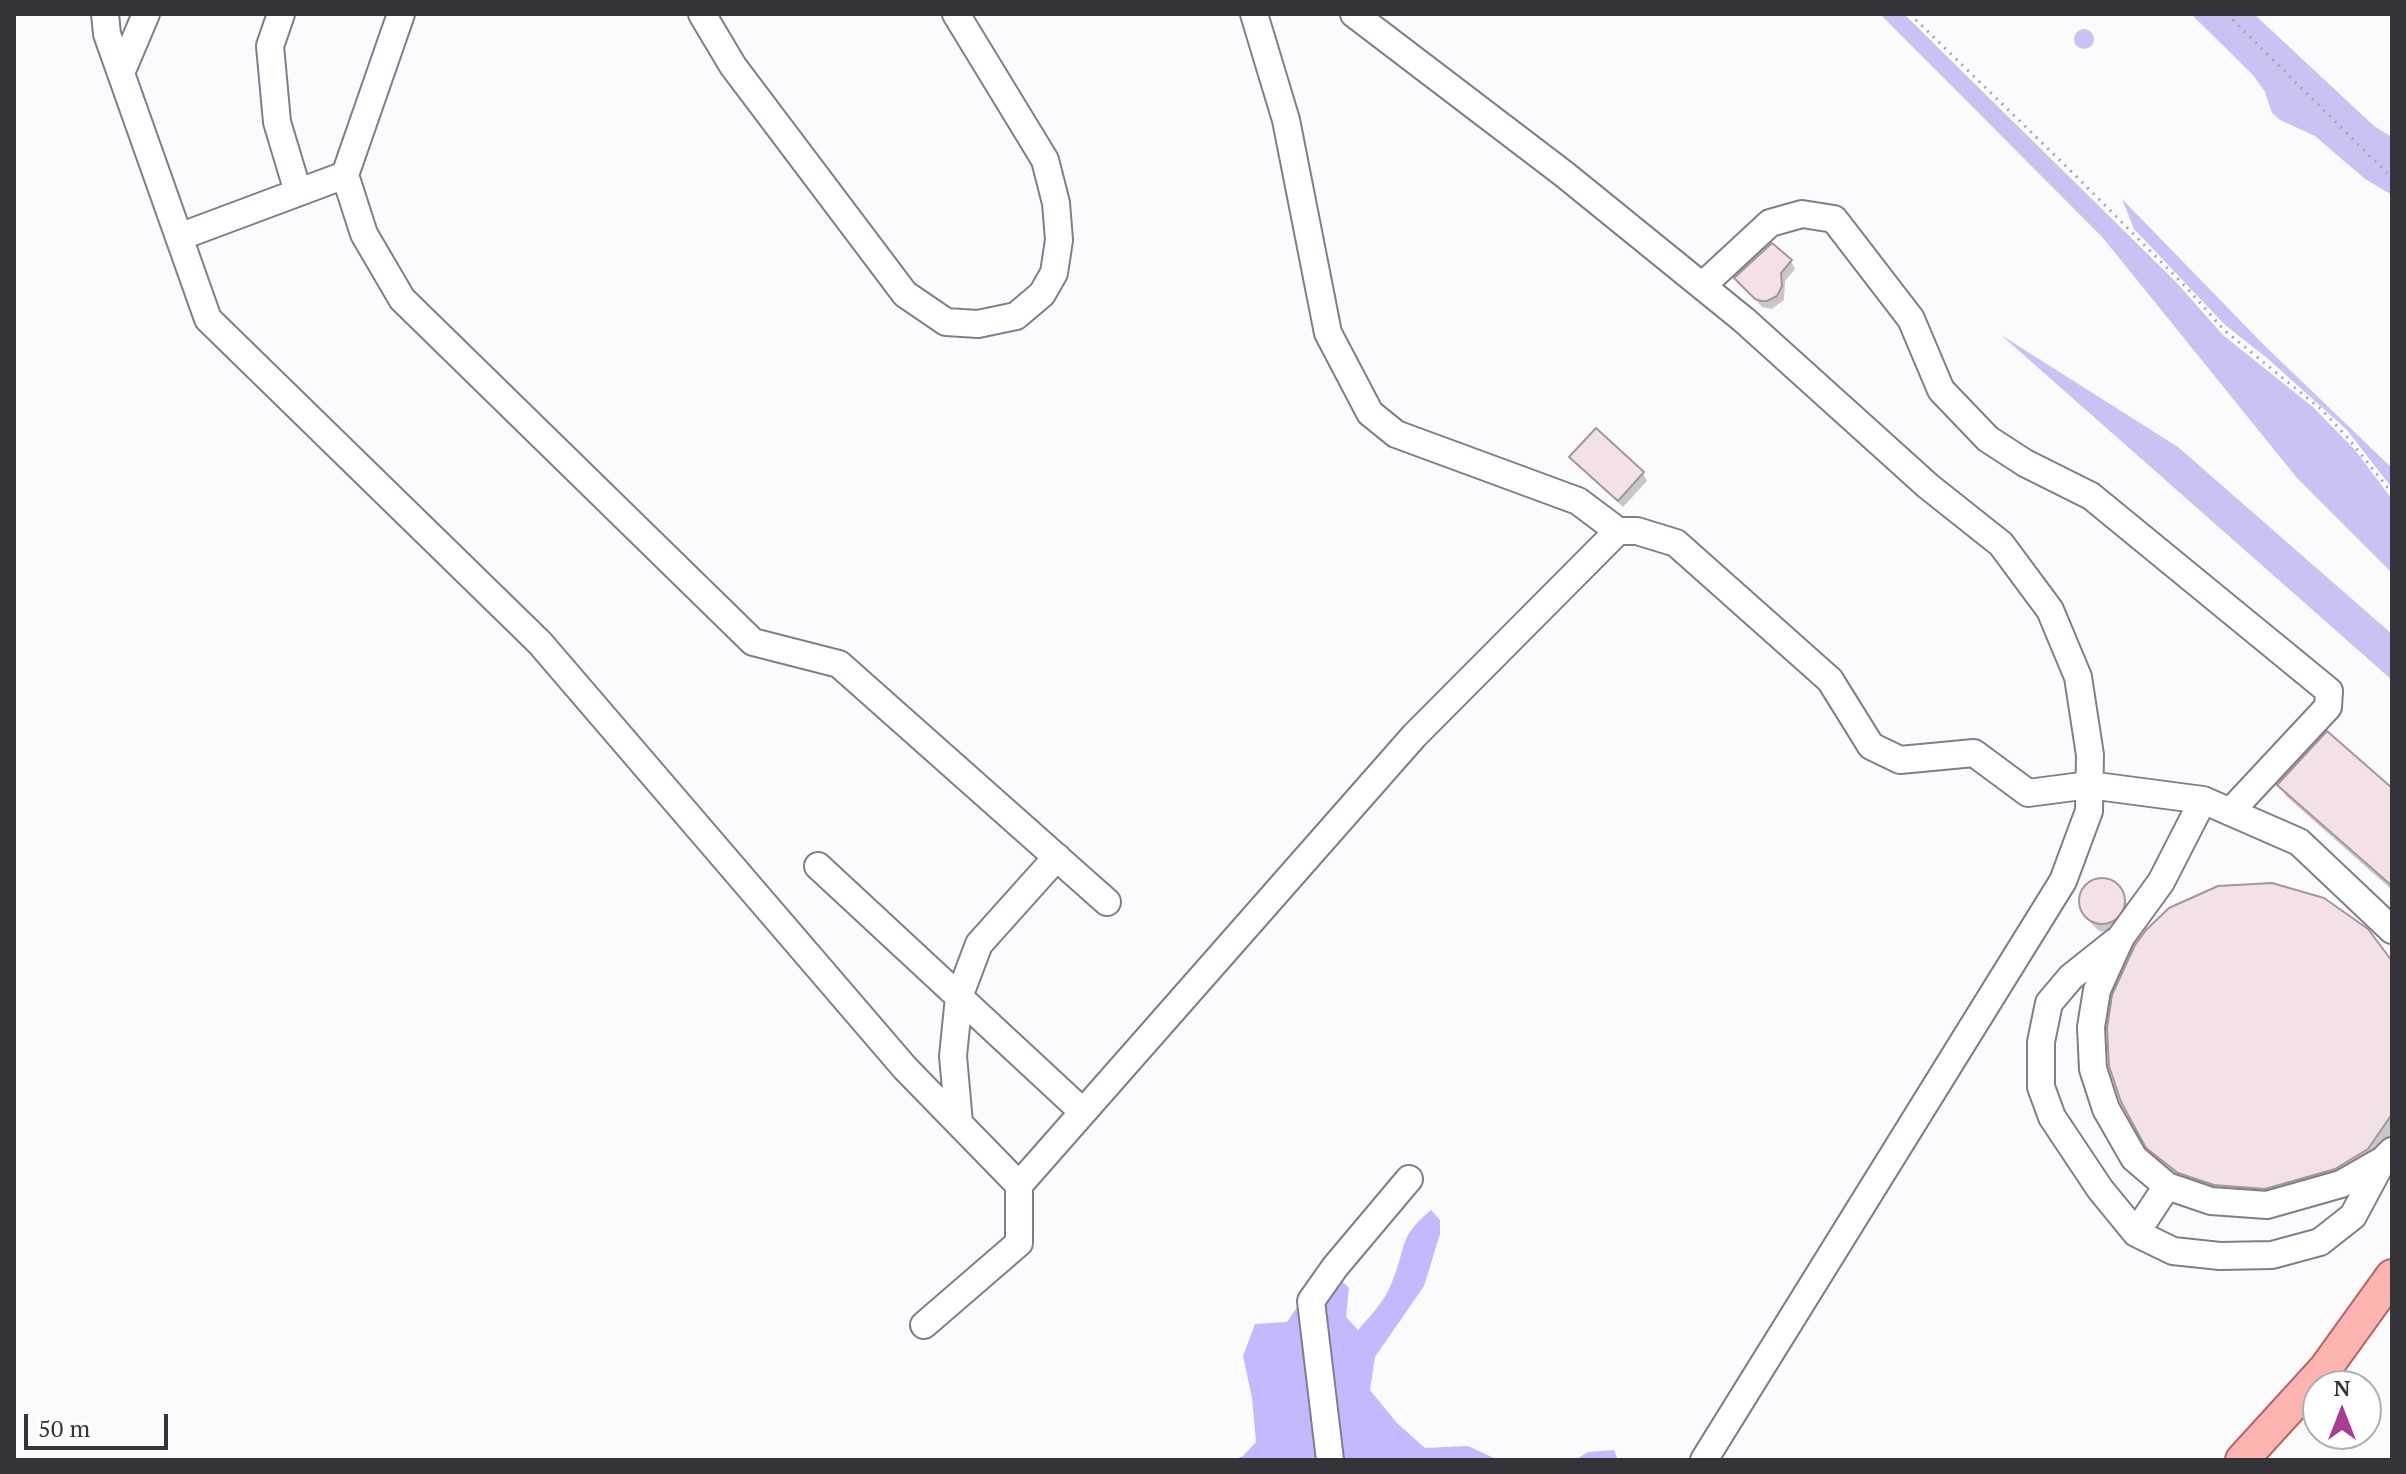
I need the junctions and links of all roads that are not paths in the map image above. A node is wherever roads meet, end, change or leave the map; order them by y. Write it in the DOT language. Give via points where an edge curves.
graph roads {
  1 [pos="105,14"];
  2 [pos="146,14"];
  3 [pos="281,14"];
  4 [pos="401,14"];
  5 [pos="702,14"];
  6 [pos="956,14"];
  7 [pos="1254,14"];
  8 [pos="1354,14"];
  9 [pos="121,73"];
  10 [pos="345,175"];
  11 [pos="298,192"];
  12 [pos="179,237"];
  13 [pos="1702,286"];
  14 [pos="1618,531"];
  15 [pos="2089,785"];
  16 [pos="2203,800"];
  17 [pos="2230,812"];
  18 [pos="1057,857"];
  19 [pos="818,866"];
  20 [pos="1107,902"];
  21 [pos="2392,930"];
  22 [pos="2121,937"];
  23 [pos="959,997"];
  24 [pos="1083,1112"];
  25 [pos="959,1123"];
  26 [pos="2388,1155"];
  27 [pos="1409,1179"];
  28 [pos="1019,1185"];
  29 [pos="2167,1186"];
  30 [pos="2136,1233"];
  31 [pos="2392,1276"];
  32 [pos="924,1325"];
  33 [pos="1330,1460"];
  34 [pos="1704,1460"];
  35 [pos="2242,1460"];
  1 -- 9 [label="lane"];
  2 -- 9 [label="lane"];
  3 -- 11 [label="lane" via="270,46 274,92 277,122"];
  4 -- 10 [label="lane"];
  5 -- 6 [label="lane" via="733,66 905,294 946,322 978,324 1016,316 1042,294 1054,273 1059,240 1045,160"];
  7 -- 14 [label="lane" via="1286,120 1328,333 1370,413 1396,434 1578,501"];
  8 -- 13 [label="lane"];
  9 -- 12 [label="lane"];
  10 -- 11 [label="lane"];
  10 -- 18 [label="lane" via="364,234 402,299 753,642 839,664"];
  11 -- 12 [label="lane"];
  12 -- 25 [label="lane" via="208,319 540,643 905,1068"];
  13 -- 15 [label="lane" via="2001,544 2050,610 2078,677 2090,755"];
  13 -- 17 [label="lane" via="1770,223 1802,214 1834,219 1911,319 1941,390 1988,439 2091,496 2329,691 2328,707"];
  14 -- 15 [label="lane" via="1676,543 1830,680 1871,746 1900,760 1974,753 2028,793"];
  14 -- 24 [label="lane" via="1414,736"];
  15 -- 16 [label="lane"];
  15 -- 34 [label="lane" via="2089,811 2063,881"];
  16 -- 17 [label="lane"];
  16 -- 22 [label="lane" via="2161,882"];
  17 -- 21 [label="lane" via="2299,842"];
  18 -- 20 [label="lane"];
  18 -- 23 [label="lane" via="979,944"];
  19 -- 23 [label="lane"];
  22 -- 29 [label="lane" via="2097,990 2091,1027 2093,1069 2106,1109 2134,1158"];
  22 -- 30 [label="lane" via="2071,977 2049,1003 2041,1042 2041,1087 2052,1117"];
  23 -- 24 [label="lane"];
  23 -- 25 [label="lane" via="953,1056"];
  24 -- 28 [label="lane"];
  25 -- 28 [label="lane"];
  26 -- 29 [label="lane" via="2341,1184 2267,1205 2211,1201"];
  26 -- 30 [label="lane" via="2353,1216 2320,1242 2272,1255 2220,1256 2173,1251"];
  27 -- 33 [label="lane" via="1311,1301"];
  28 -- 32 [label="lane" via="1019,1243"];
  29 -- 30 [label="lane"];
  31 -- 35 [label="main road" via="2325,1369"];
}
